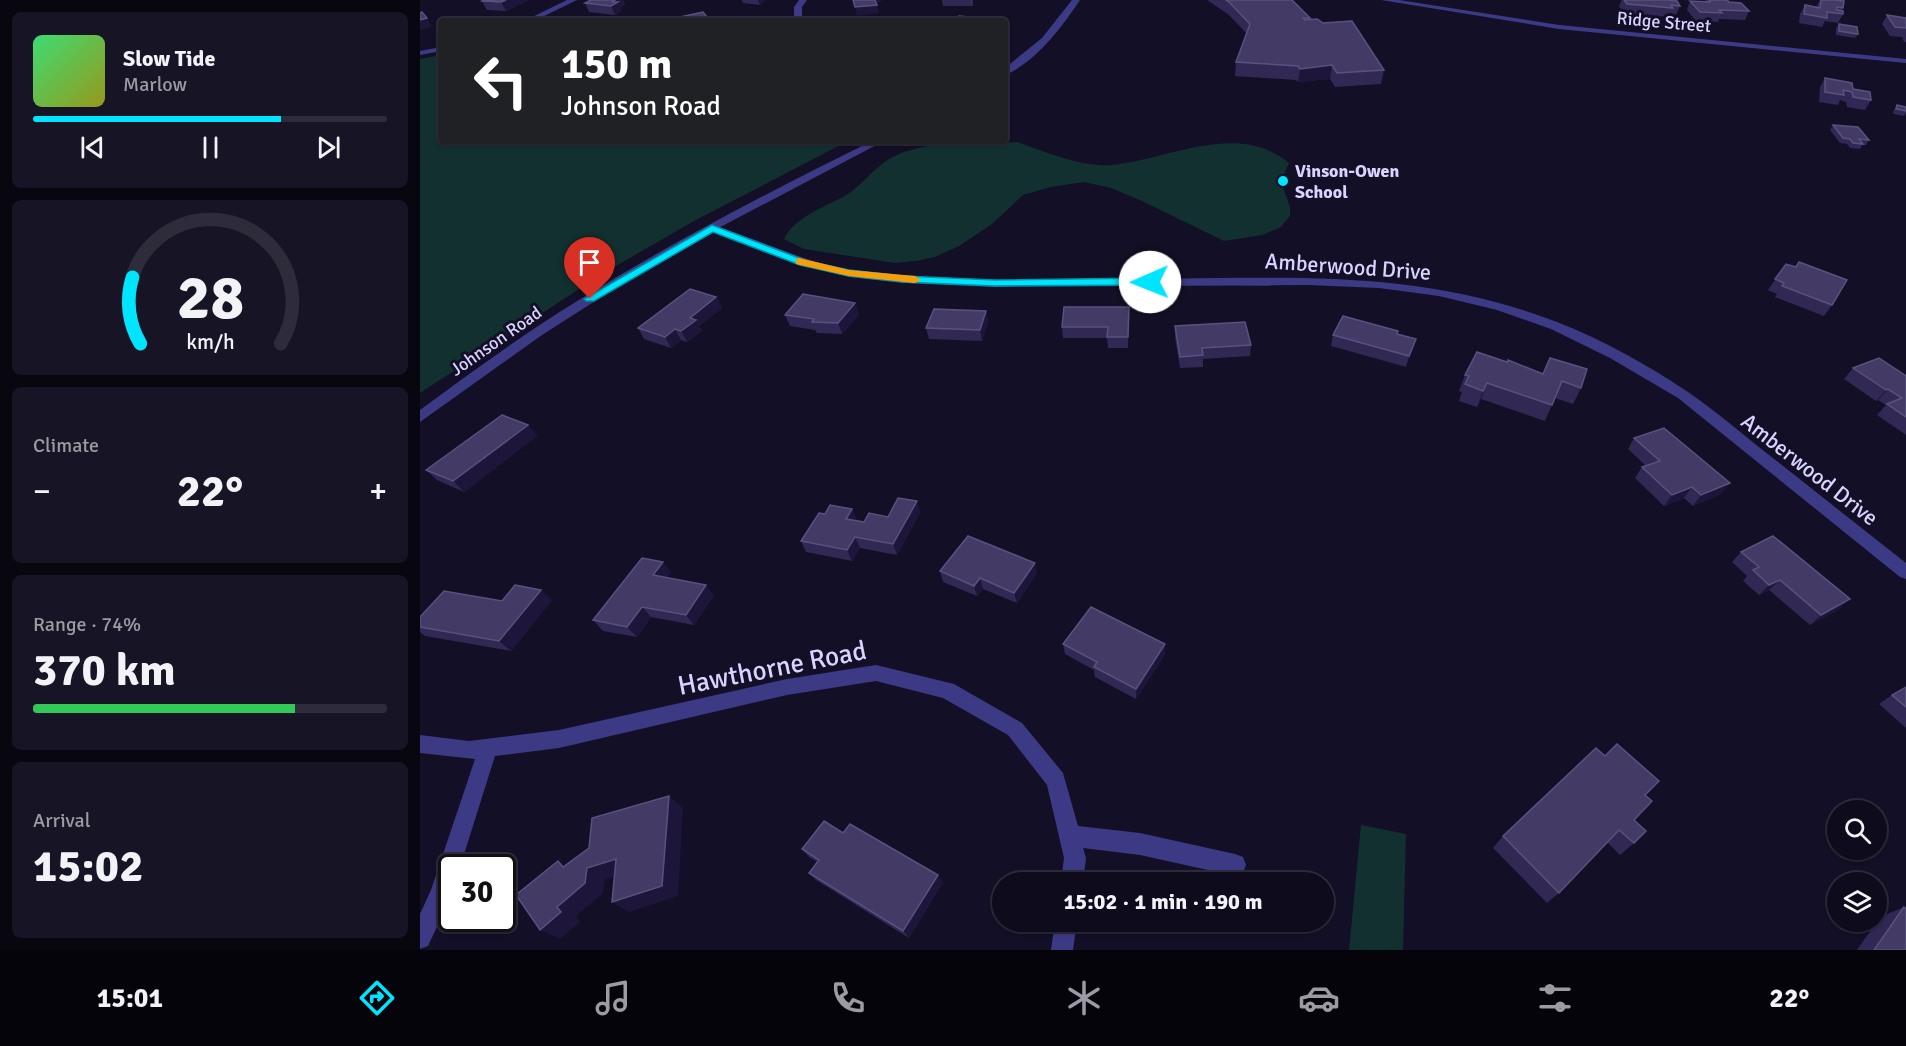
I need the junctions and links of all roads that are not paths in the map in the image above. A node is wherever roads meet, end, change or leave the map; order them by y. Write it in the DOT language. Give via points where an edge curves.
graph roads {
  1 [pos="573,0"];
  2 [pos="803,0"];
  3 [pos="1076,0"];
  4 [pos="1385,0"];
  5 [pos="798,16"];
  6 [pos="534,18"];
  7 [pos="438,50"];
  8 [pos="420,53"];
  9 [pos="1906,61"];
  10 [pos="1008,70"];
  11 [pos="873,144"];
  12 [pos="712,228"];
  13 [pos="420,417"];
  14 [pos="1906,572"];
  15 [pos="420,744"];
  16 [pos="488,748"];
  17 [pos="1070,836"];
  18 [pos="1235,865"];
  19 [pos="1073,872"];
  20 [pos="1064,932"];
  21 [pos="420,938"];
  22 [pos="1062,950"];
  1 -- 6 [label="street"];
  2 -- 5 [label="street"];
  3 -- 10 [label="street" via="1064,20"];
  4 -- 9 [label="street, Ridge Street" via="1550,26"];
  7 -- 8 [label="street"];
  11 -- 12 [label="street, Johnson Road"];
  12 -- 13 [label="street, Johnson Road" via="538,332"];
  12 -- 14 [label="street, Amberwood Drive" via="804,263 903,279 995,283 1367,283 1439,292 1502,308 1555,326 1683,395"];
  15 -- 16 [label="street, Hawthorne Road" via="469,750"];
  16 -- 17 [label="street, Hawthorne Road" via="559,739 787,687 876,673 947,690 1015,729 1056,780"];
  16 -- 21 [label="street" via="441,894"];
  17 -- 18 [label="street" via="1140,844"];
  17 -- 19 [label="street, Hawthorne Road" via="1075,858"];
  20 -- 22 [label="street"];
}
